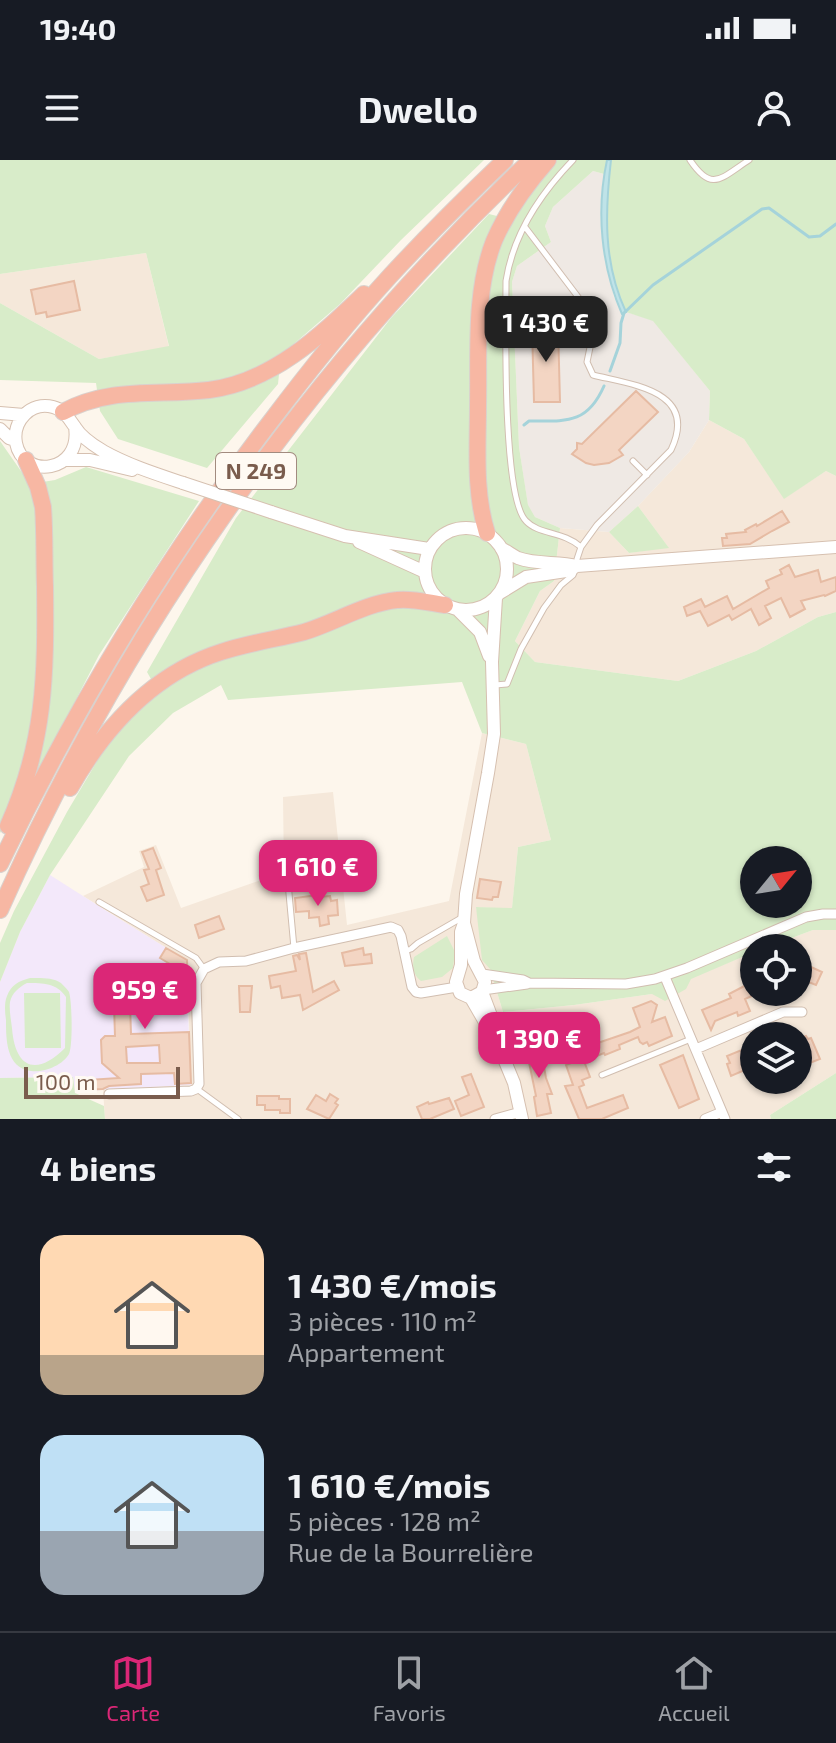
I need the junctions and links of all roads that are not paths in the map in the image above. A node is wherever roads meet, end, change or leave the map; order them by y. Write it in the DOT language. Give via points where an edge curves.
graph roads {
  1 [pos="505,160"];
  2 [pos="531,160"];
  3 [pos="548,160"];
  4 [pos="573,160"];
  5 [pos="690,160"];
  6 [pos="749,160"];
  7 [pos="525,227"];
  8 [pos="388,278"];
  9 [pos="63,412"];
  10 [pos="0,413"];
  11 [pos="24,415"];
  12 [pos="75,427"];
  13 [pos="0,429"];
  14 [pos="15,440"];
  15 [pos="26,460"];
  16 [pos="65,460"];
  17 [pos="633,461"];
  18 [pos="647,475"];
  19 [pos="161,476"];
  20 [pos="487,533"];
  21 [pos="345,536"];
  22 [pos="581,547"];
  23 [pos="836,547"];
  24 [pos="501,548"];
  25 [pos="429,549"];
  26 [pos="577,566"];
  27 [pos="425,572"];
  28 [pos="498,595"];
  29 [pos="452,608"];
  30 [pos="492,662"];
  31 [pos="493,685"];
  32 [pos="39,825"];
  33 [pos="0,843"];
  34 [pos="285,850"];
  35 [pos="0,864"];
  36 [pos="99,902"];
  37 [pos="0,910"];
  38 [pos="836,914"];
  39 [pos="464,920"];
  40 [pos="294,948"];
  41 [pos="405,951"];
  42 [pos="204,969"];
  43 [pos="480,972"];
  44 [pos="665,977"];
  45 [pos="458,980"];
  46 [pos="529,983"];
  47 [pos="479,994"];
  48 [pos="802,1012"];
  49 [pos="692,1039"];
  50 [pos="696,1049"];
  51 [pos="602,1075"];
  52 [pos="196,1089"];
  53 [pos="109,1094"];
  54 [pos="724,1115"];
  55 [pos="521,1116"];
  56 [pos="238,1119"];
  57 [pos="495,1119"];
  58 [pos="705,1119"];
  1 -- 8 [label="highway, N 249"];
  2 -- 32 [label="highway, N 249" via="397,298 261,464 139,644"];
  3 -- 20 [label="highway" via="506,215 482,294 478,485"];
  4 -- 7 [label="lane" via="539,200"];
  5 -- 6 [label="lane" via="711,180"];
  7 -- 18 [label="lane" via="594,318 587,362 593,375 649,389 678,417 671,450"];
  7 -- 22 [label="lane" via="506,281 507,431 517,503 528,524"];
  8 -- 9 [label="highway" via="372,285 289,359 250,380 209,390 124,393"];
  8 -- 35 [label="highway, N 249" via="292,393 179,547 96,679"];
  9 -- 11 [label="main road" via="39,406"];
  9 -- 12 [label="main road"];
  10 -- 11 [label="main road"];
  11 -- 14 [label="main road"];
  12 -- 16 [label="main road" via="75,445"];
  12 -- 19 [label="main road" via="103,451"];
  13 -- 14 [label="main road"];
  14 -- 15 [label="main road"];
  15 -- 16 [label="main road" via="46,467"];
  15 -- 33 [label="highway" via="43,507 44,690 29,771"];
  16 -- 19 [label="main road" via="90,460"];
  17 -- 18 [label="lane"];
  18 -- 22 [label="lane"];
  19 -- 21 [label="main road, bridge"];
  20 -- 24 [label="main road"];
  20 -- 25 [label="main road" via="457,529 440,536"];
  21 -- 25 [label="main road"];
  21 -- 27 [label="main road"];
  22 -- 26 [label="lane"];
  23 -- 26 [label="main road"];
  24 -- 26 [label="main road" via="517,557"];
  24 -- 28 [label="main road" via="507,569"];
  25 -- 27 [label="main road"];
  26 -- 28 [label="main road" via="526,577"];
  26 -- 31 [label="lane" via="544,608 507,684"];
  27 -- 29 [label="main road" via="430,590"];
  28 -- 29 [label="main road" via="477,609"];
  28 -- 30 [label="main road"];
  29 -- 30 [label="main road" via="480,632"];
  29 -- 32 [label="highway" via="394,600 304,632 220,652 181,669 149,690 106,732 54,817"];
  30 -- 31 [label="main road"];
  31 -- 39 [label="main road" via="492,747"];
  32 -- 37 [label="highway, N 249"];
  34 -- 40 [label="lane"];
  36 -- 42 [label="lane" via="196,958"];
  38 -- 44 [label="street" via="806,917"];
  39 -- 41 [label="lane"];
  39 -- 43 [label="main road"];
  39 -- 45 [label="main road"];
  40 -- 41 [label="street" via="391,927 398,930"];
  40 -- 42 [label="street"];
  41 -- 45 [label="street" via="416,992"];
  42 -- 52 [label="street" via="196,983"];
  43 -- 45 [label="main road" via="468,969"];
  43 -- 46 [label="street"];
  43 -- 47 [label="main road" via="485,982"];
  44 -- 46 [label="street" via="626,984"];
  44 -- 49 [label="street"];
  45 -- 47 [label="main road" via="460,993"];
  46 -- 47 [label="street"];
  47 -- 55 [label="main road" via="485,1025 514,1083"];
  48 -- 50 [label="street" via="783,1012"];
  49 -- 50 [label="street"];
  49 -- 51 [label="lane"];
  50 -- 54 [label="street"];
  52 -- 53 [label="street"];
  52 -- 56 [label="lane"];
  54 -- 58 [label="street"];
  55 -- 57 [label="street"];
}
